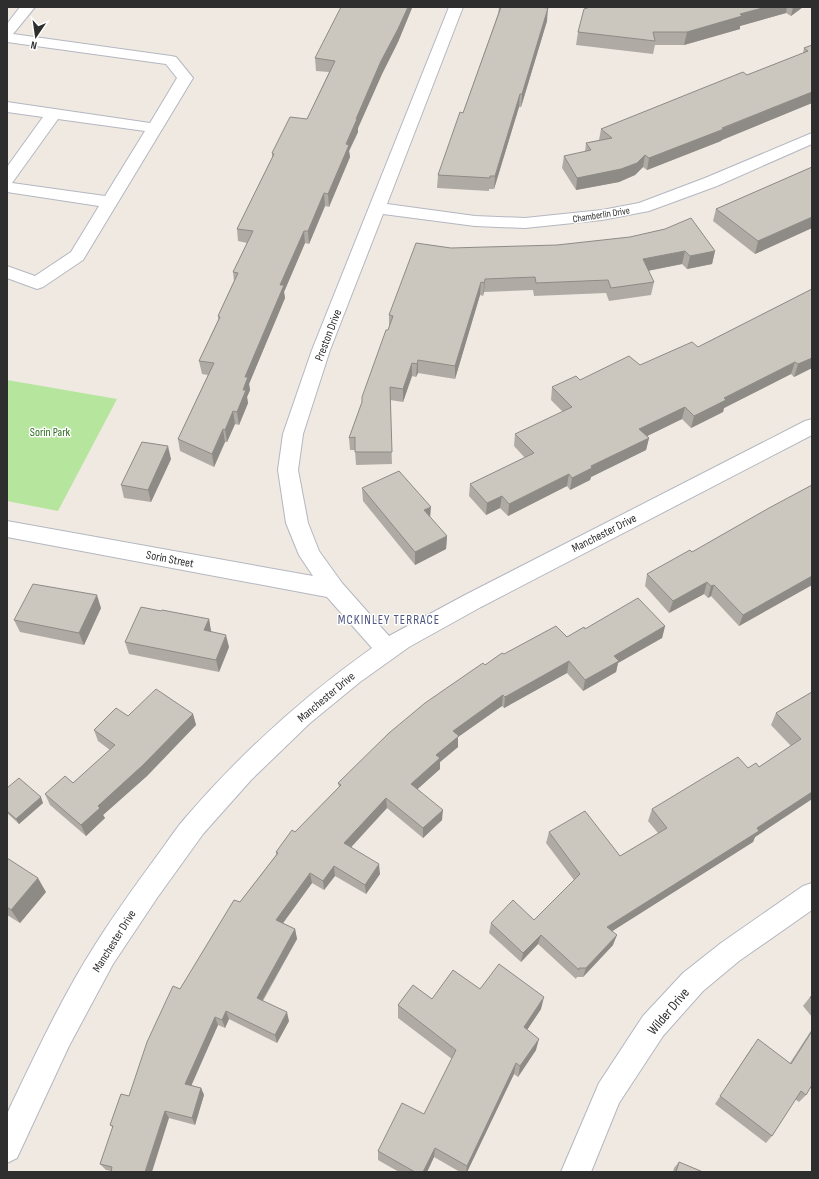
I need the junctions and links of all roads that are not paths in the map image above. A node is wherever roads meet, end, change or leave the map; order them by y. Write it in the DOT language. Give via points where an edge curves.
graph roads {
  1 [pos="28,7"];
  2 [pos="456,7"];
  3 [pos="7,33"];
  4 [pos="7,38"];
  5 [pos="7,107"];
  6 [pos="54,113"];
  7 [pos="155,128"];
  8 [pos="812,138"];
  9 [pos="7,179"];
  10 [pos="7,187"];
  11 [pos="109,202"];
  12 [pos="377,208"];
  13 [pos="7,272"];
  14 [pos="812,426"];
  15 [pos="7,529"];
  16 [pos="334,589"];
  17 [pos="387,650"];
  18 [pos="812,895"];
  19 [pos="7,1148"];
  20 [pos="576,1172"];
  1 -- 3 [label="street"];
  2 -- 12 [label="street, Preston Drive"];
  4 -- 7 [label="street" via="171,60 185,78"];
  5 -- 6 [label="street"];
  6 -- 7 [label="street"];
  6 -- 9 [label="street"];
  7 -- 11 [label="street"];
  8 -- 12 [label="street, Chamberlin Drive" via="711,182 643,207 602,215 518,223 445,218"];
  10 -- 11 [label="street"];
  11 -- 13 [label="street" via="77,256 38,283"];
  12 -- 16 [label="street, Preston Drive" via="303,402 293,434 288,470 297,523 310,555"];
  14 -- 17 [label="street, Manchester Drive" via="473,601"];
  15 -- 16 [label="street, Sorin Street"];
  16 -- 17 [label="street, Preston Drive"];
  17 -- 19 [label="street, Manchester Drive" via="302,716 242,772 194,826 104,955 59,1036"];
  18 -- 20 [label="street, Wilder Drive" via="730,952 693,982 653,1026 609,1093"];
}
